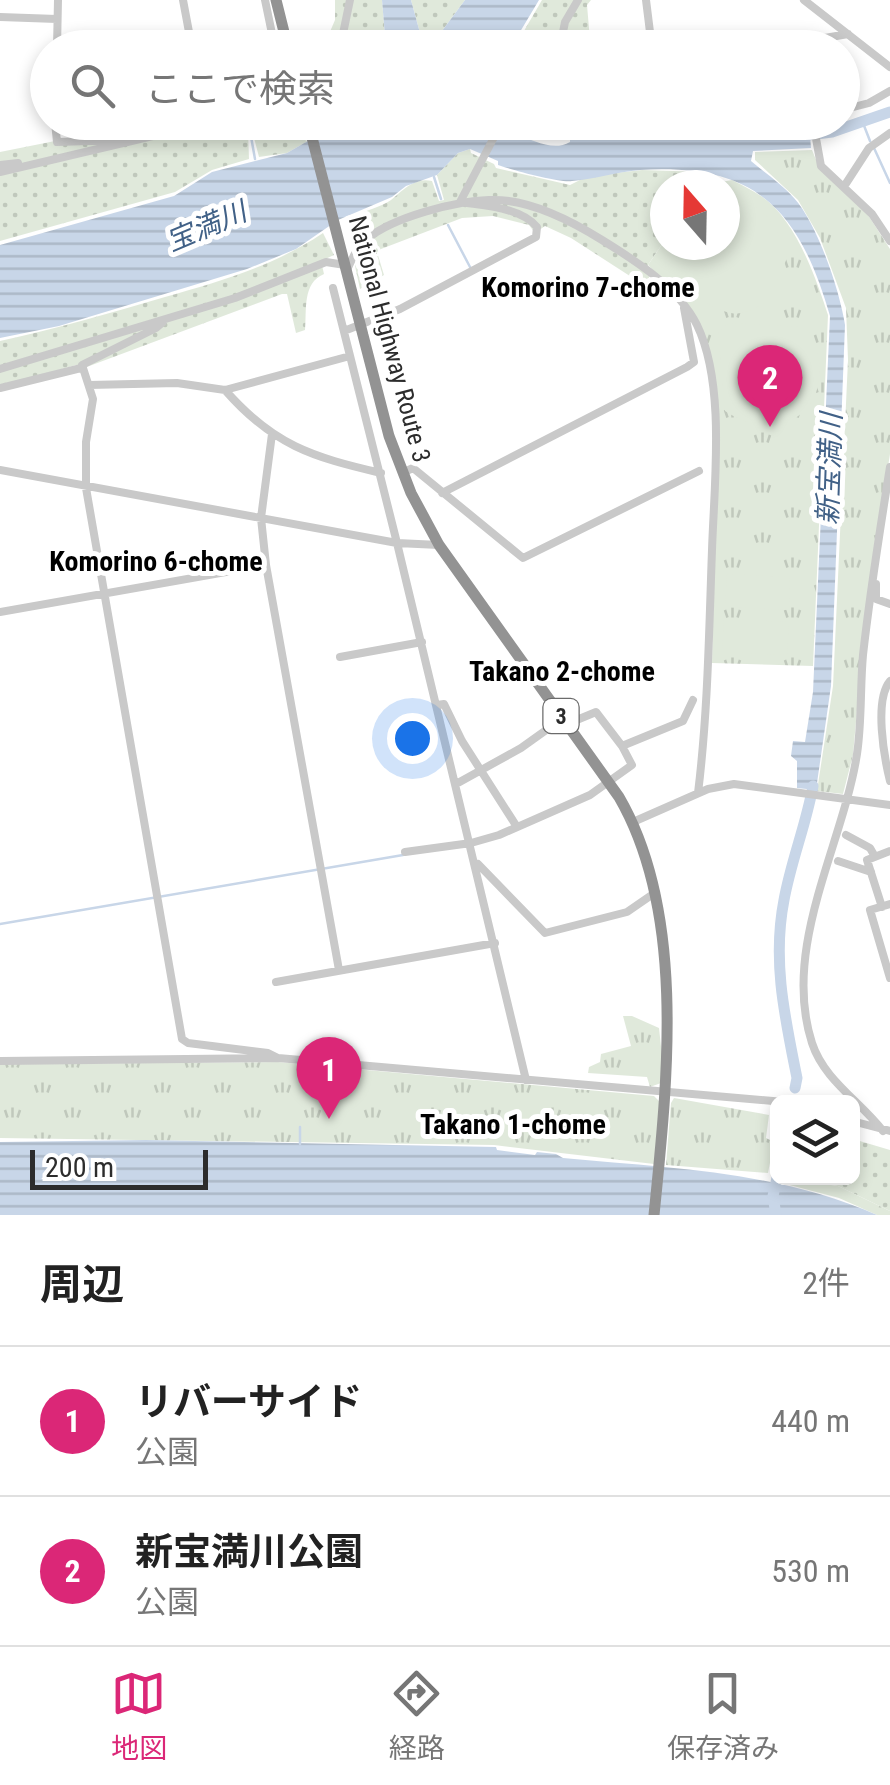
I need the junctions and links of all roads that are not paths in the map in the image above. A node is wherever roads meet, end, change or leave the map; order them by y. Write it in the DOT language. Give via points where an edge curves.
graph roads {
  1 [pos="58,0"];
  2 [pos="183,0"];
  3 [pos="265,0"];
  4 [pos="276,0"];
  5 [pos="350,0"];
  6 [pos="578,0"];
  7 [pos="646,0"];
  8 [pos="804,0"];
  9 [pos="0,17"];
  10 [pos="58,19"];
  11 [pos="58,30"];
  12 [pos="189,30"];
  13 [pos="271,30"];
  14 [pos="284,30"];
  15 [pos="344,30"];
  16 [pos="563,30"];
  17 [pos="650,30"];
  18 [pos="843,30"];
  19 [pos="860,43"];
  20 [pos="890,66"];
  21 [pos="890,91"];
  22 [pos="860,105"];
  23 [pos="890,133"];
  24 [pos="56,140"];
  25 [pos="132,140"];
  26 [pos="313,140"];
  27 [pos="494,140"];
  28 [pos="816,140"];
  29 [pos="128,141"];
  30 [pos="0,168"];
  31 [pos="845,184"];
  32 [pos="460,202"];
  33 [pos="890,241"];
  34 [pos="346,268"];
  35 [pos="333,288"];
  36 [pos="683,303"];
  37 [pos="162,322"];
  38 [pos="344,331"];
  39 [pos="350,356"];
  40 [pos="81,368"];
  41 [pos="0,369"];
  42 [pos="89,385"];
  43 [pos="0,388"];
  44 [pos="225,390"];
  45 [pos="272,434"];
  46 [pos="890,467"];
  47 [pos="0,470"];
  48 [pos="699,471"];
  49 [pos="381,473"];
  50 [pos="402,473"];
  51 [pos="86,488"];
  52 [pos="442,493"];
  53 [pos="262,518"];
  54 [pos="396,543"];
  55 [pos="439,545"];
  56 [pos="266,565"];
  57 [pos="874,574"];
  58 [pos="104,595"];
  59 [pos="890,604"];
  60 [pos="0,612"];
  61 [pos="422,642"];
  62 [pos="340,657"];
  63 [pos="890,681"];
  64 [pos="693,700"];
  65 [pos="437,706"];
  66 [pos="565,721"];
  67 [pos="622,746"];
  68 [pos="480,772"];
  69 [pos="608,782"];
  70 [pos="890,782"];
  71 [pos="456,784"];
  72 [pos="698,793"];
  73 [pos="846,799"];
  74 [pos="890,805"];
  75 [pos="632,822"];
  76 [pos="518,827"];
  77 [pos="846,835"];
  78 [pos="471,844"];
  79 [pos="890,851"];
  80 [pos="405,852"];
  81 [pos="874,855"];
  82 [pos="838,861"];
  83 [pos="476,862"];
  84 [pos="871,872"];
  85 [pos="656,892"];
  86 [pos="886,905"];
  87 [pos="495,943"];
  88 [pos="338,970"];
  89 [pos="890,978"];
  90 [pos="276,982"];
  91 [pos="278,1058"];
  92 [pos="0,1061"];
  93 [pos="526,1080"];
  94 [pos="666,1092"];
  95 [pos="770,1101"];
  96 [pos="860,1124"];
  97 [pos="886,1131"];
  98 [pos="654,1215"];
  1 -- 10 [label="street"];
  2 -- 12 [label="street"];
  3 -- 13 [label="street"];
  4 -- 14 [label="highway"];
  5 -- 15 [label="street"];
  6 -- 16 [label="street"];
  7 -- 17 [label="street"];
  8 -- 18 [label="street"];
  9 -- 10 [label="street"];
  10 -- 11 [label="street"];
  19 -- 20 [label="street"];
  21 -- 22 [label="street"];
  23 -- 31 [label="street" via="869,148"];
  24 -- 29 [label="street"];
  25 -- 29 [label="street"];
  26 -- 34 [label="highway, National Highway Route 3 / 3"];
  27 -- 32 [label="street"];
  28 -- 31 [label="street" via="821,166"];
  29 -- 30 [label="street"];
  31 -- 33 [label="street"];
  32 -- 34 [label="street" via="377,232"];
  32 -- 36 [label="street" via="496,199 586,230"];
  32 -- 38 [label="street" via="531,220 536,237"];
  34 -- 37 [label="street" via="326,262"];
  34 -- 50 [label="highway, National Highway Route 3 / 3"];
  35 -- 38 [label="street"];
  36 -- 52 [label="street" via="694,362"];
  36 -- 72 [label="street" via="702,337 714,404"];
  37 -- 40 [label="street"];
  37 -- 41 [label="street"];
  38 -- 39 [label="street"];
  39 -- 44 [label="street"];
  39 -- 49 [label="street"];
  40 -- 42 [label="street"];
  40 -- 43 [label="street"];
  42 -- 44 [label="street" via="177,383"];
  42 -- 51 [label="street"];
  44 -- 45 [label="street"];
  45 -- 49 [label="street" via="319,458"];
  45 -- 53 [label="street"];
  46 -- 57 [label="street"];
  47 -- 51 [label="street"];
  48 -- 52 [label="street" via="523,558"];
  49 -- 54 [label="street"];
  50 -- 52 [label="street" via="413,468"];
  50 -- 55 [label="highway, National Highway Route 3 / 3"];
  51 -- 53 [label="street"];
  51 -- 58 [label="street"];
  53 -- 54 [label="street"];
  53 -- 56 [label="street"];
  54 -- 55 [label="street"];
  54 -- 61 [label="street"];
  55 -- 66 [label="highway, National Highway Route 3 / 3"];
  56 -- 58 [label="street"];
  56 -- 88 [label="street"];
  57 -- 59 [label="street" via="876,599"];
  57 -- 73 [label="street" via="857,755"];
  58 -- 60 [label="street"];
  58 -- 91 [label="street" via="182,1039"];
  61 -- 62 [label="street"];
  61 -- 65 [label="street"];
  63 -- 70 [label="street" via="883,691 882,736"];
  64 -- 67 [label="street" via="683,720"];
  65 -- 68 [label="street" via="444,704"];
  65 -- 71 [label="street"];
  66 -- 67 [label="street" via="596,712"];
  66 -- 68 [label="street"];
  66 -- 69 [label="highway, National Highway Route 3 / 3"];
  67 -- 69 [label="street" via="632,765"];
  68 -- 71 [label="street"];
  68 -- 76 [label="street"];
  69 -- 75 [label="highway, National Highway Route 3 / 3"];
  69 -- 76 [label="street"];
  71 -- 78 [label="street"];
  72 -- 73 [label="street" via="734,784"];
  72 -- 75 [label="street"];
  73 -- 74 [label="street"];
  73 -- 97 [label="street" via="814,905 809,1025 833,1081"];
  75 -- 85 [label="highway, National Highway Route 3 / 3"];
  76 -- 78 [label="street"];
  77 -- 81 [label="street"];
  78 -- 80 [label="street"];
  78 -- 83 [label="street"];
  79 -- 81 [label="street"];
  81 -- 84 [label="street" via="867,860"];
  82 -- 84 [label="street"];
  83 -- 85 [label="street" via="545,933 627,912"];
  83 -- 87 [label="street"];
  84 -- 86 [label="street"];
  85 -- 94 [label="highway, National Highway Route 3 / 3"];
  86 -- 89 [label="street" via="870,910"];
  87 -- 88 [label="street"];
  87 -- 93 [label="street"];
  88 -- 90 [label="street"];
  91 -- 92 [label="street"];
  91 -- 93 [label="street"];
  93 -- 94 [label="street"];
  94 -- 95 [label="street"];
  94 -- 98 [label="highway, National Highway Route 3 / 3"];
  96 -- 97 [label="street"];
}
